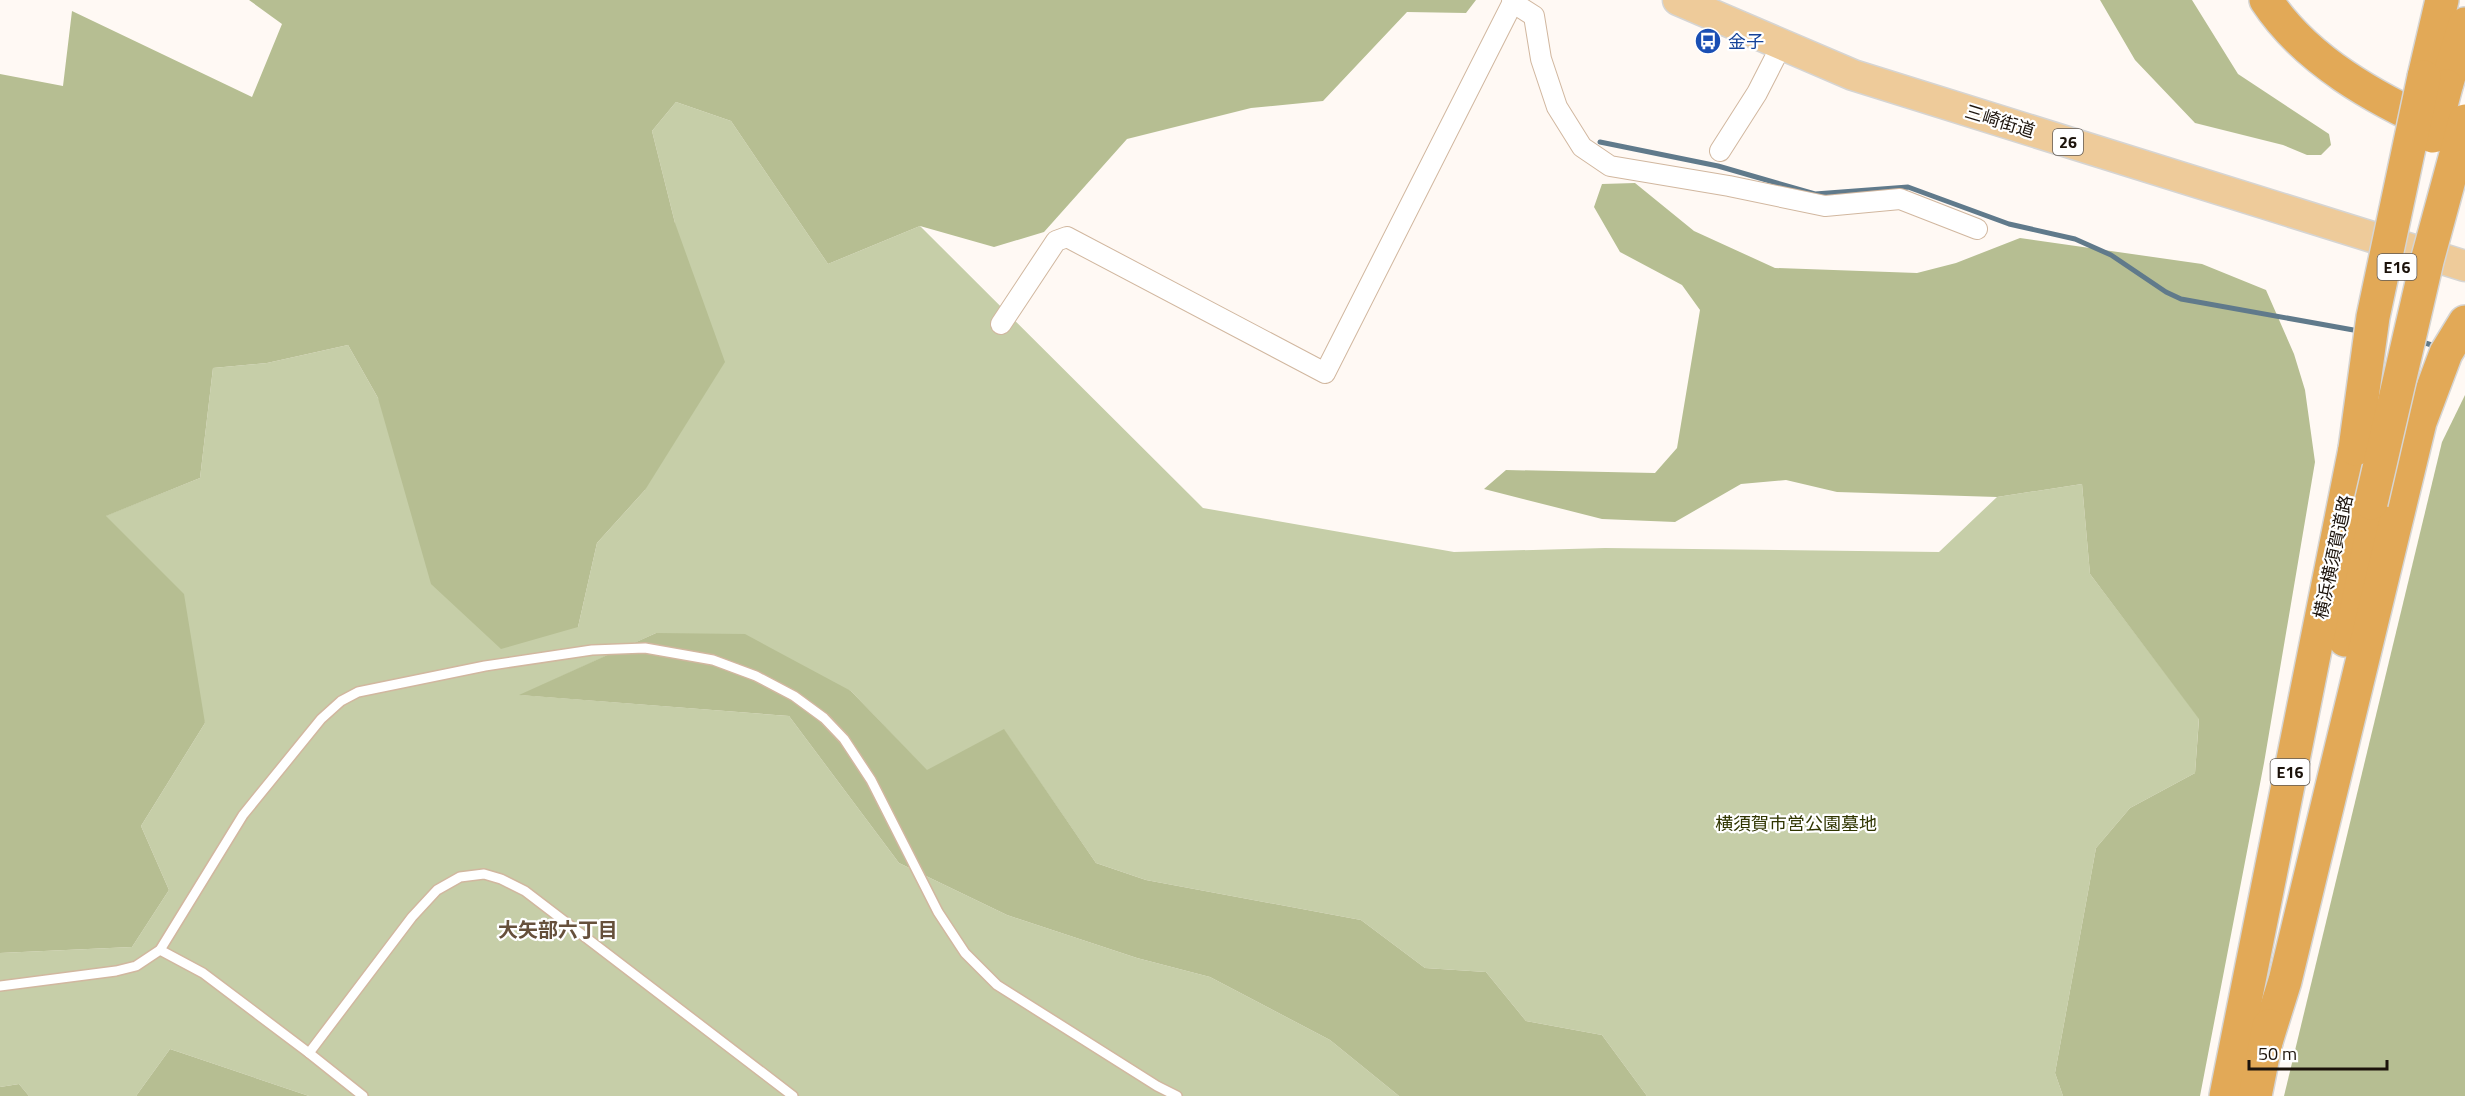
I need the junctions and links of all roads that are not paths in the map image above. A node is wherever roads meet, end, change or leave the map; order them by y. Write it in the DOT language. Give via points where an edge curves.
graph roads {
  1 [pos="1678,0"];
  2 [pos="2266,0"];
  3 [pos="2288,0"];
  4 [pos="2442,0"];
  5 [pos="1513,1"];
  6 [pos="2465,24"];
  7 [pos="1781,46"];
  8 [pos="2435,82"];
  9 [pos="2465,120"];
  10 [pos="2465,135"];
  11 [pos="1720,151"];
  12 [pos="1977,229"];
  13 [pos="2465,266"];
  14 [pos="2465,322"];
  15 [pos="1001,324"];
  16 [pos="2385,504"];
  17 [pos="160,950"];
  18 [pos="0,986"];
  19 [pos="309,1053"];
  20 [pos="363,1096"];
  21 [pos="793,1096"];
  22 [pos="1177,1096"];
  23 [pos="2226,1096"];
  24 [pos="2255,1096"];
  1 -- 7 [label="main road, 三崎街道 / 26"];
  2 -- 10 [label="highway" via="2302,41 2341,74 2392,106"];
  3 -- 9 [label="highway" via="2320,34 2375,76"];
  4 -- 8 [label="highway"];
  5 -- 12 [label="street" via="1534,16 1541,59 1557,107 1582,147 1610,166 1825,206 1900,199"];
  5 -- 15 [label="street" via="1324,373 1067,237 1056,241"];
  6 -- 8 [label="highway"];
  7 -- 11 [label="street"];
  7 -- 13 [label="main road, 三崎街道 / 26" via="1853,75"];
  8 -- 23 [label="highway, 横浜横須賀道路 / E16, bridge" via="2373,317 2355,449"];
  9 -- 16 [label="highway, 横浜横須賀道路 / E16, bridge" via="2427,261"];
  14 -- 16 [label="highway" via="2446,353"];
  16 -- 24 [label="highway, 横浜横須賀道路 / E16"];
  17 -- 18 [label="lane" via="136,966 116,971"];
  17 -- 19 [label="lane" via="203,973"];
  17 -- 22 [label="lane" via="243,815 340,701 358,692 399,682 484,666 592,650 645,648 713,660 756,676 824,718 844,739 871,780 938,912 965,953 997,984"];
  19 -- 20 [label="lane"];
  19 -- 21 [label="lane" via="437,890 460,877 484,874 525,891"];
}
